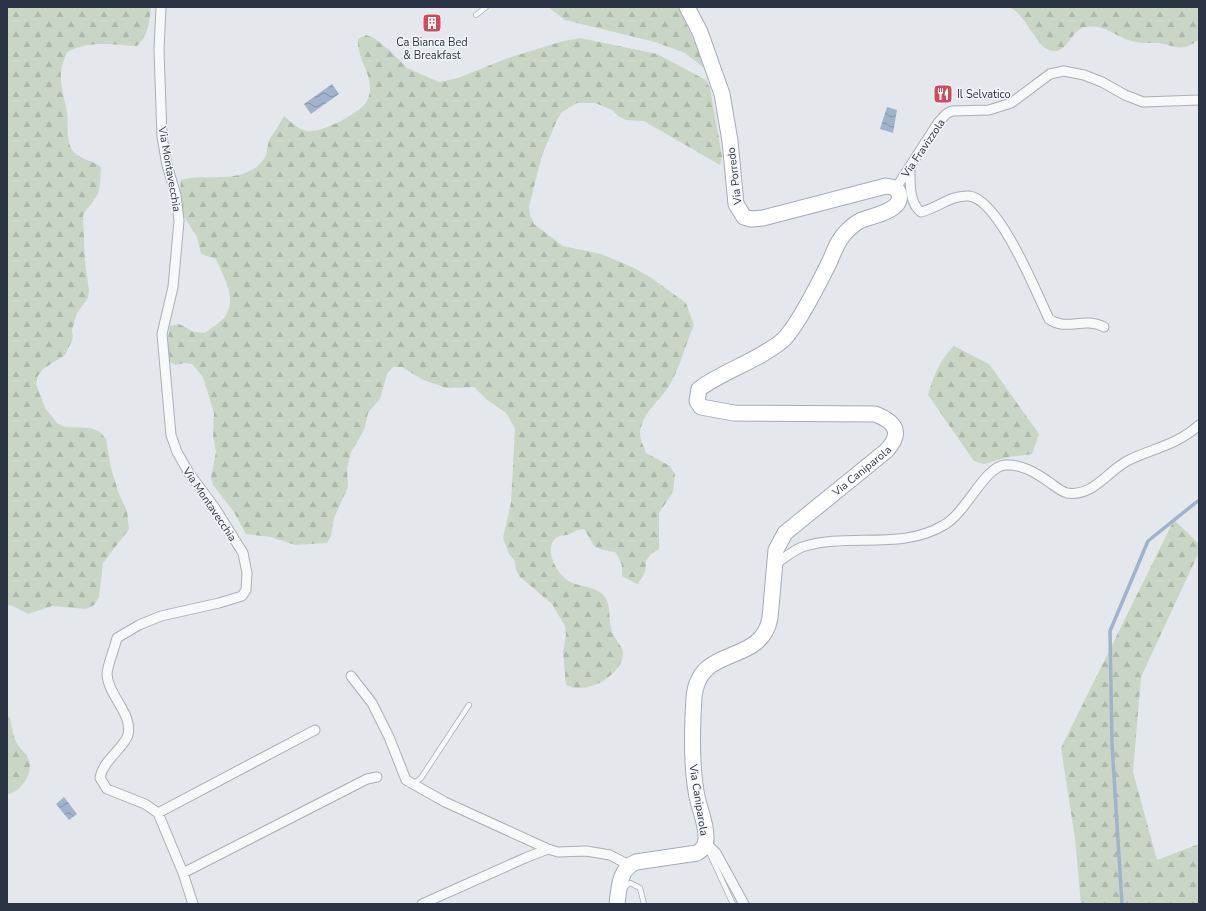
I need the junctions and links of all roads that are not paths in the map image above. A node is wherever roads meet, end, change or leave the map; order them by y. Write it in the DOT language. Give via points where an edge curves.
graph roads {
  1 [pos="161,7"];
  2 [pos="486,7"];
  3 [pos="687,7"];
  4 [pos="476,15"];
  5 [pos="1199,100"];
  6 [pos="910,169"];
  7 [pos="896,188"];
  8 [pos="1104,327"];
  9 [pos="1199,425"];
  10 [pos="774,565"];
  11 [pos="350,676"];
  12 [pos="469,705"];
  13 [pos="315,730"];
  14 [pos="377,777"];
  15 [pos="412,785"];
  16 [pos="158,812"];
  17 [pos="704,847"];
  18 [pos="548,849"];
  19 [pos="629,865"];
  20 [pos="183,873"];
  21 [pos="193,904"];
  22 [pos="422,904"];
  23 [pos="617,904"];
  24 [pos="621,904"];
  25 [pos="644,904"];
  26 [pos="733,904"];
  27 [pos="744,904"];
  1 -- 16 [label="street, Via Montavecchia" via="159,50 162,137 176,195 179,221 173,287 162,334 171,434 177,452 189,473 215,508 243,554 247,573 246,590 242,596 161,616 117,638 107,674 117,701 128,718 128,735 101,770 100,778 107,789"];
  2 -- 4 [label="lane"];
  3 -- 7 [label="main road, Via Porredo" via="700,32 722,94 730,141 736,204 744,217 758,219 880,187"];
  5 -- 6 [label="street, Via Fravizzola" via="1143,102 1084,75 1058,72 1050,74 1004,106 989,110 952,111 946,114"];
  6 -- 7 [label="street, Via Fravizzola"];
  6 -- 8 [label="street" via="913,200 916,209 921,212 959,197 975,198 987,209 1015,245 1049,319 1063,325 1084,321"];
  7 -- 10 [label="main road, Via Caniparola" via="899,193 898,200 892,209 859,221 845,233 837,244 819,283 784,338 769,350 710,380 697,394 701,407 711,410 734,413 876,414 886,418 895,428 894,443 886,451 785,533 776,550"];
  9 -- 10 [label="street" via="1169,445 1128,460 1096,486 1085,491 1066,493 1027,469 1004,465 986,475 956,518 943,526 902,539 835,541 811,545 800,548"];
  10 -- 17 [label="main road, Via Caniparola" via="768,628 755,644 710,665 702,672 696,685 693,770 705,829"];
  11 -- 15 [label="street" via="372,703 404,776"];
  12 -- 15 [label="lane" via="421,778"];
  13 -- 16 [label="street"];
  14 -- 20 [label="street" via="367,779"];
  15 -- 18 [label="street"];
  16 -- 20 [label="street"];
  17 -- 19 [label="main road, Via Caniparola" via="684,856"];
  17 -- 26 [label="lane" via="709,852"];
  17 -- 27 [label="street" via="716,853"];
  18 -- 19 [label="street" via="558,852 586,851 610,855"];
  18 -- 22 [label="street"];
  19 -- 23 [label="main road" via="624,871 619,887"];
  20 -- 21 [label="street"];
  24 -- 25 [label="lane" via="622,891 630,883 640,888"];
}
